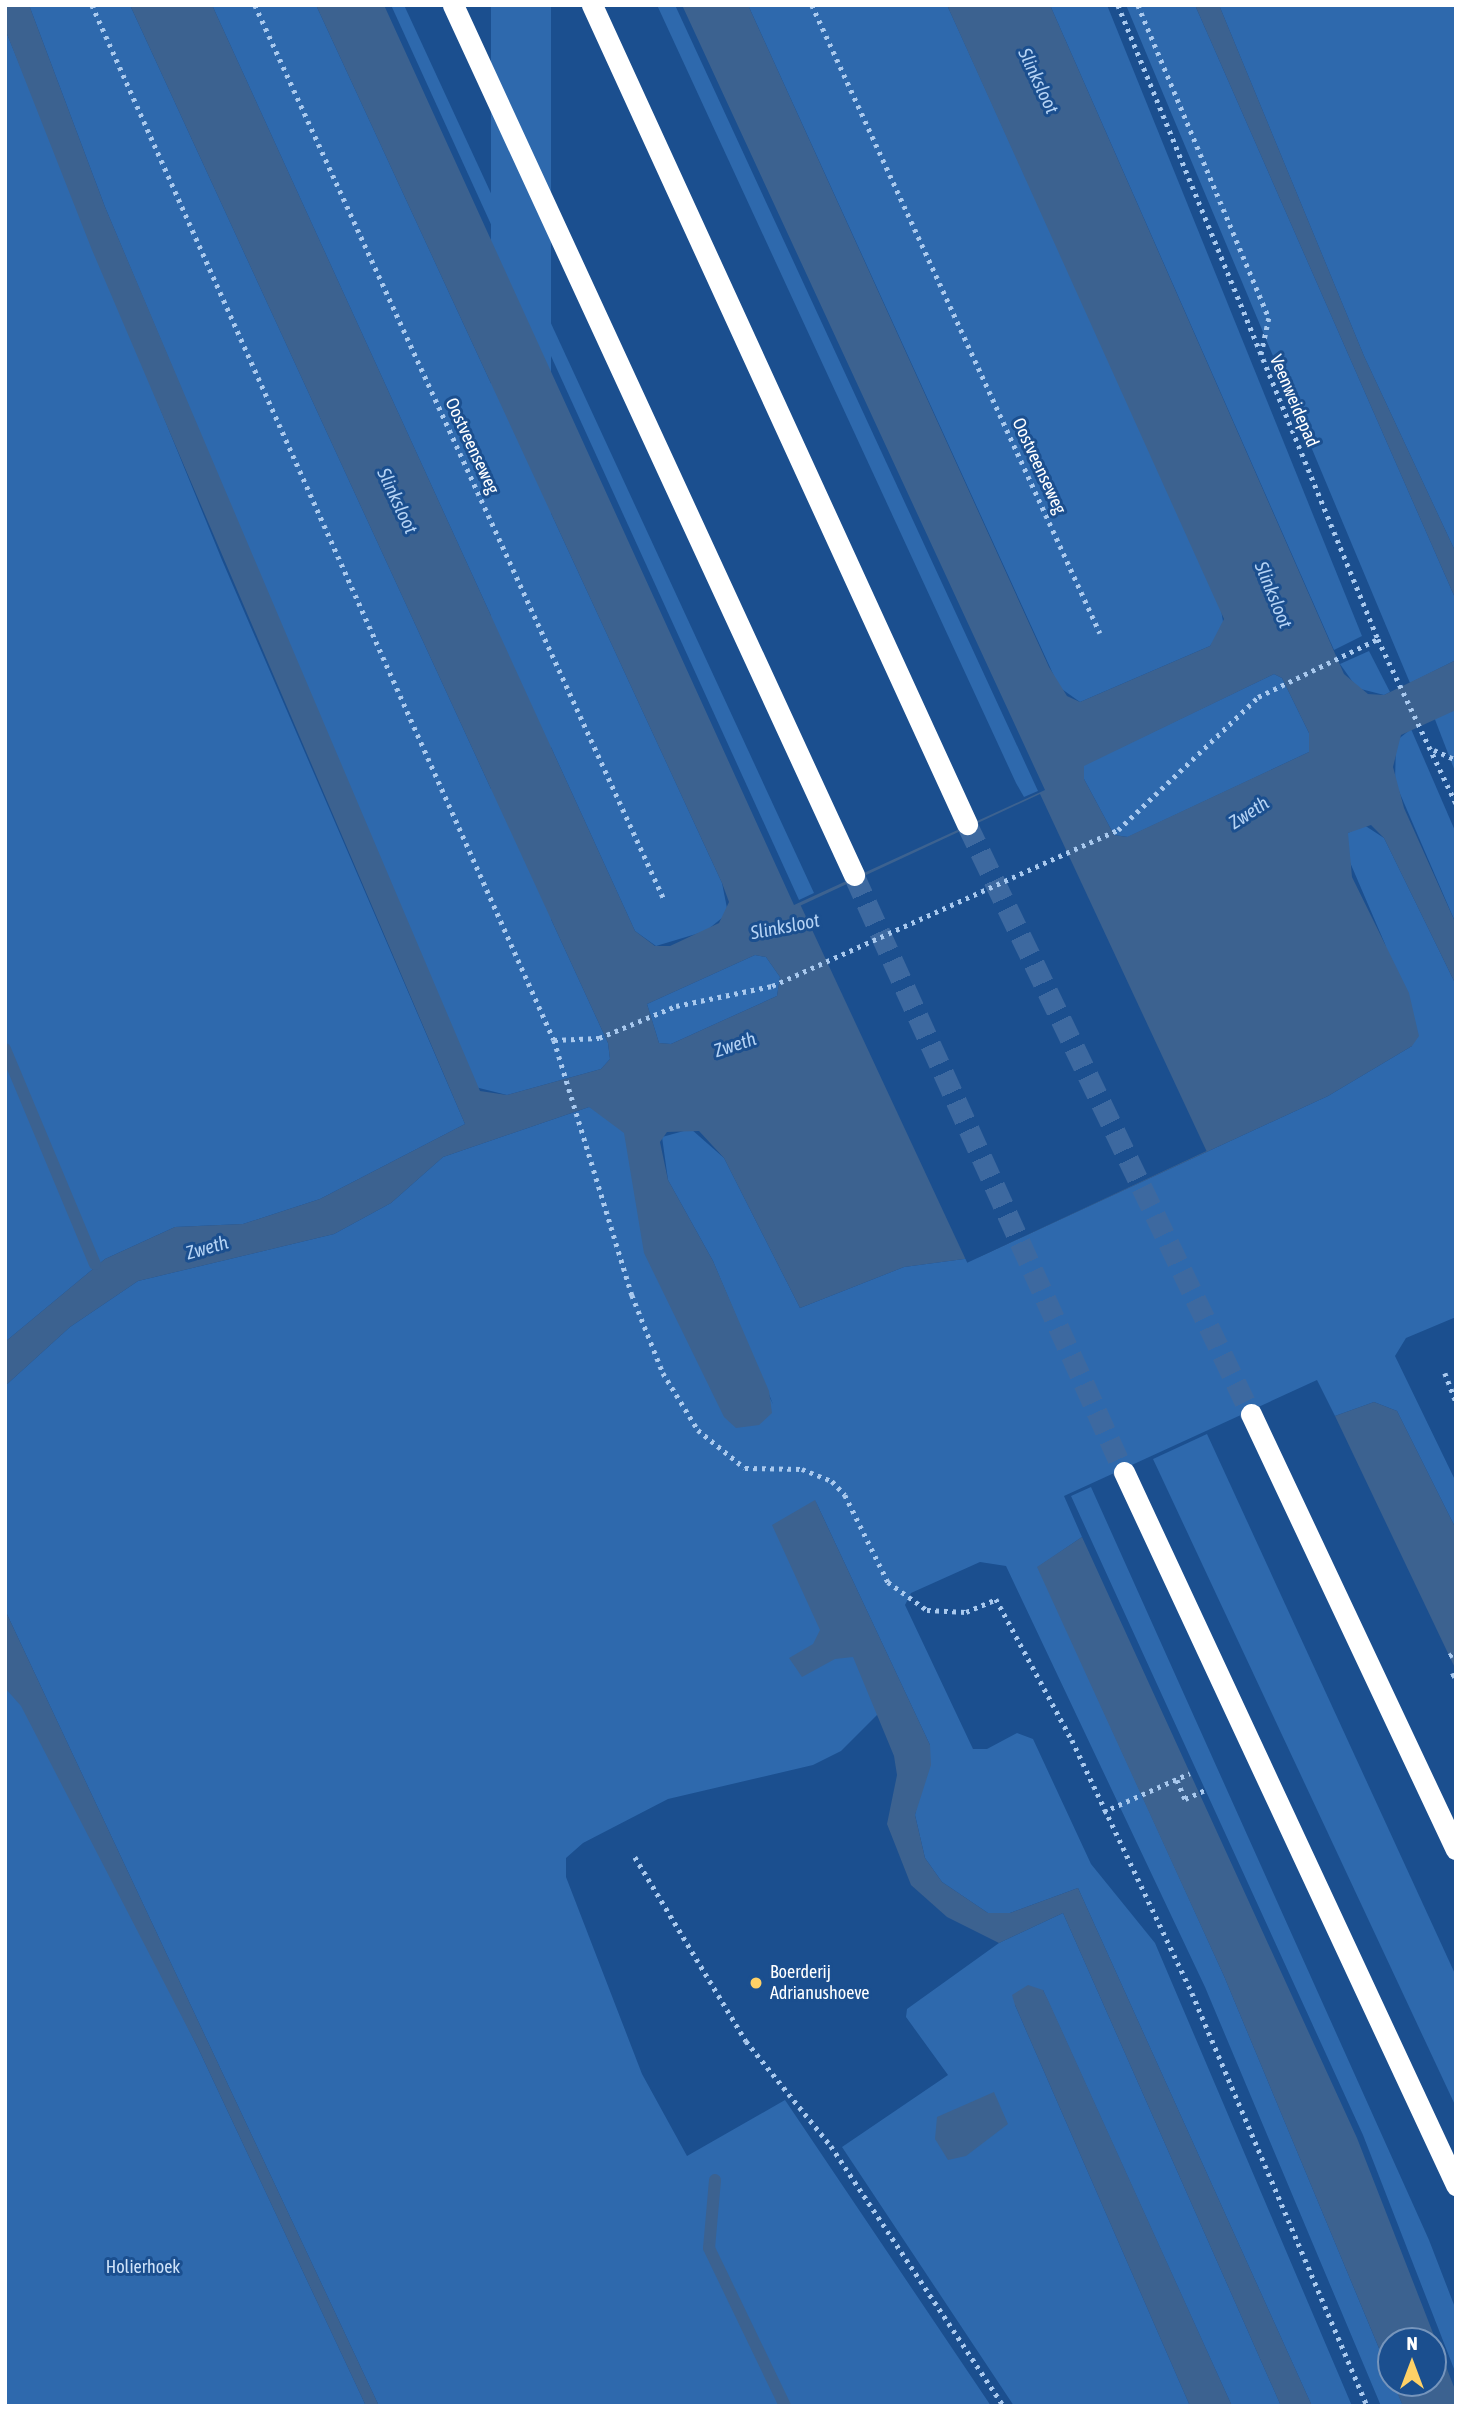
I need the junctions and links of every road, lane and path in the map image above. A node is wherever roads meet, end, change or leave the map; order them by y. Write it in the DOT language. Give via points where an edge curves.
graph roads {
  1 [pos="92,5"];
  2 [pos="255,5"];
  3 [pos="453,5"];
  4 [pos="592,5"];
  5 [pos="812,5"];
  6 [pos="1118,5"];
  7 [pos="1139,5"];
  8 [pos="1261,356"];
  9 [pos="1100,633"];
  10 [pos="1378,639"];
  11 [pos="1434,750"];
  12 [pos="1456,760"];
  13 [pos="1456,803"];
  14 [pos="967,824"];
  15 [pos="854,875"];
  16 [pos="664,899"];
  17 [pos="554,1040"];
  18 [pos="1445,1373"];
  19 [pos="1456,1402"];
  20 [pos="1251,1414"];
  21 [pos="1124,1472"];
  22 [pos="1456,1652"];
  23 [pos="1449,1656"];
  24 [pos="1191,1773"];
  25 [pos="1177,1780"];
  26 [pos="1205,1790"];
  27 [pos="1103,1812"];
  28 [pos="1456,1849"];
  29 [pos="635,1857"];
  30 [pos="1456,2185"];
  31 [pos="1004,2406"];
  32 [pos="1367,2406"];
  1 -- 17 [label="path"];
  2 -- 16 [label="path, Oostveenseweg"];
  3 -- 15 [label="highway"];
  4 -- 14 [label="highway"];
  5 -- 9 [label="path, Oostveenseweg"];
  6 -- 8 [label="path, Veenweidepad"];
  7 -- 8 [label="path" via="1269,318"];
  8 -- 10 [label="path, Veenweidepad"];
  10 -- 11 [label="path, Veenweidepad"];
  10 -- 17 [label="path, bridge" via="1271,690 1118,830 772,986 651,1014 599,1038"];
  11 -- 12 [label="path"];
  11 -- 13 [label="path, Veenweidepad"];
  17 -- 27 [label="path" via="559,1072 647,1335 698,1430 745,1468 802,1469 832,1481 845,1495 888,1582 927,1610 967,1612 996,1599"];
  18 -- 19 [label="path"];
  20 -- 28 [label="highway"];
  21 -- 30 [label="highway"];
  22 -- 23 [label="path"];
  24 -- 25 [label="path"];
  25 -- 26 [label="path" via="1185,1799"];
  25 -- 27 [label="path"];
  27 -- 32 [label="path" via="1192,1993"];
  29 -- 31 [label="path" via="746,2041 831,2146"];
}
